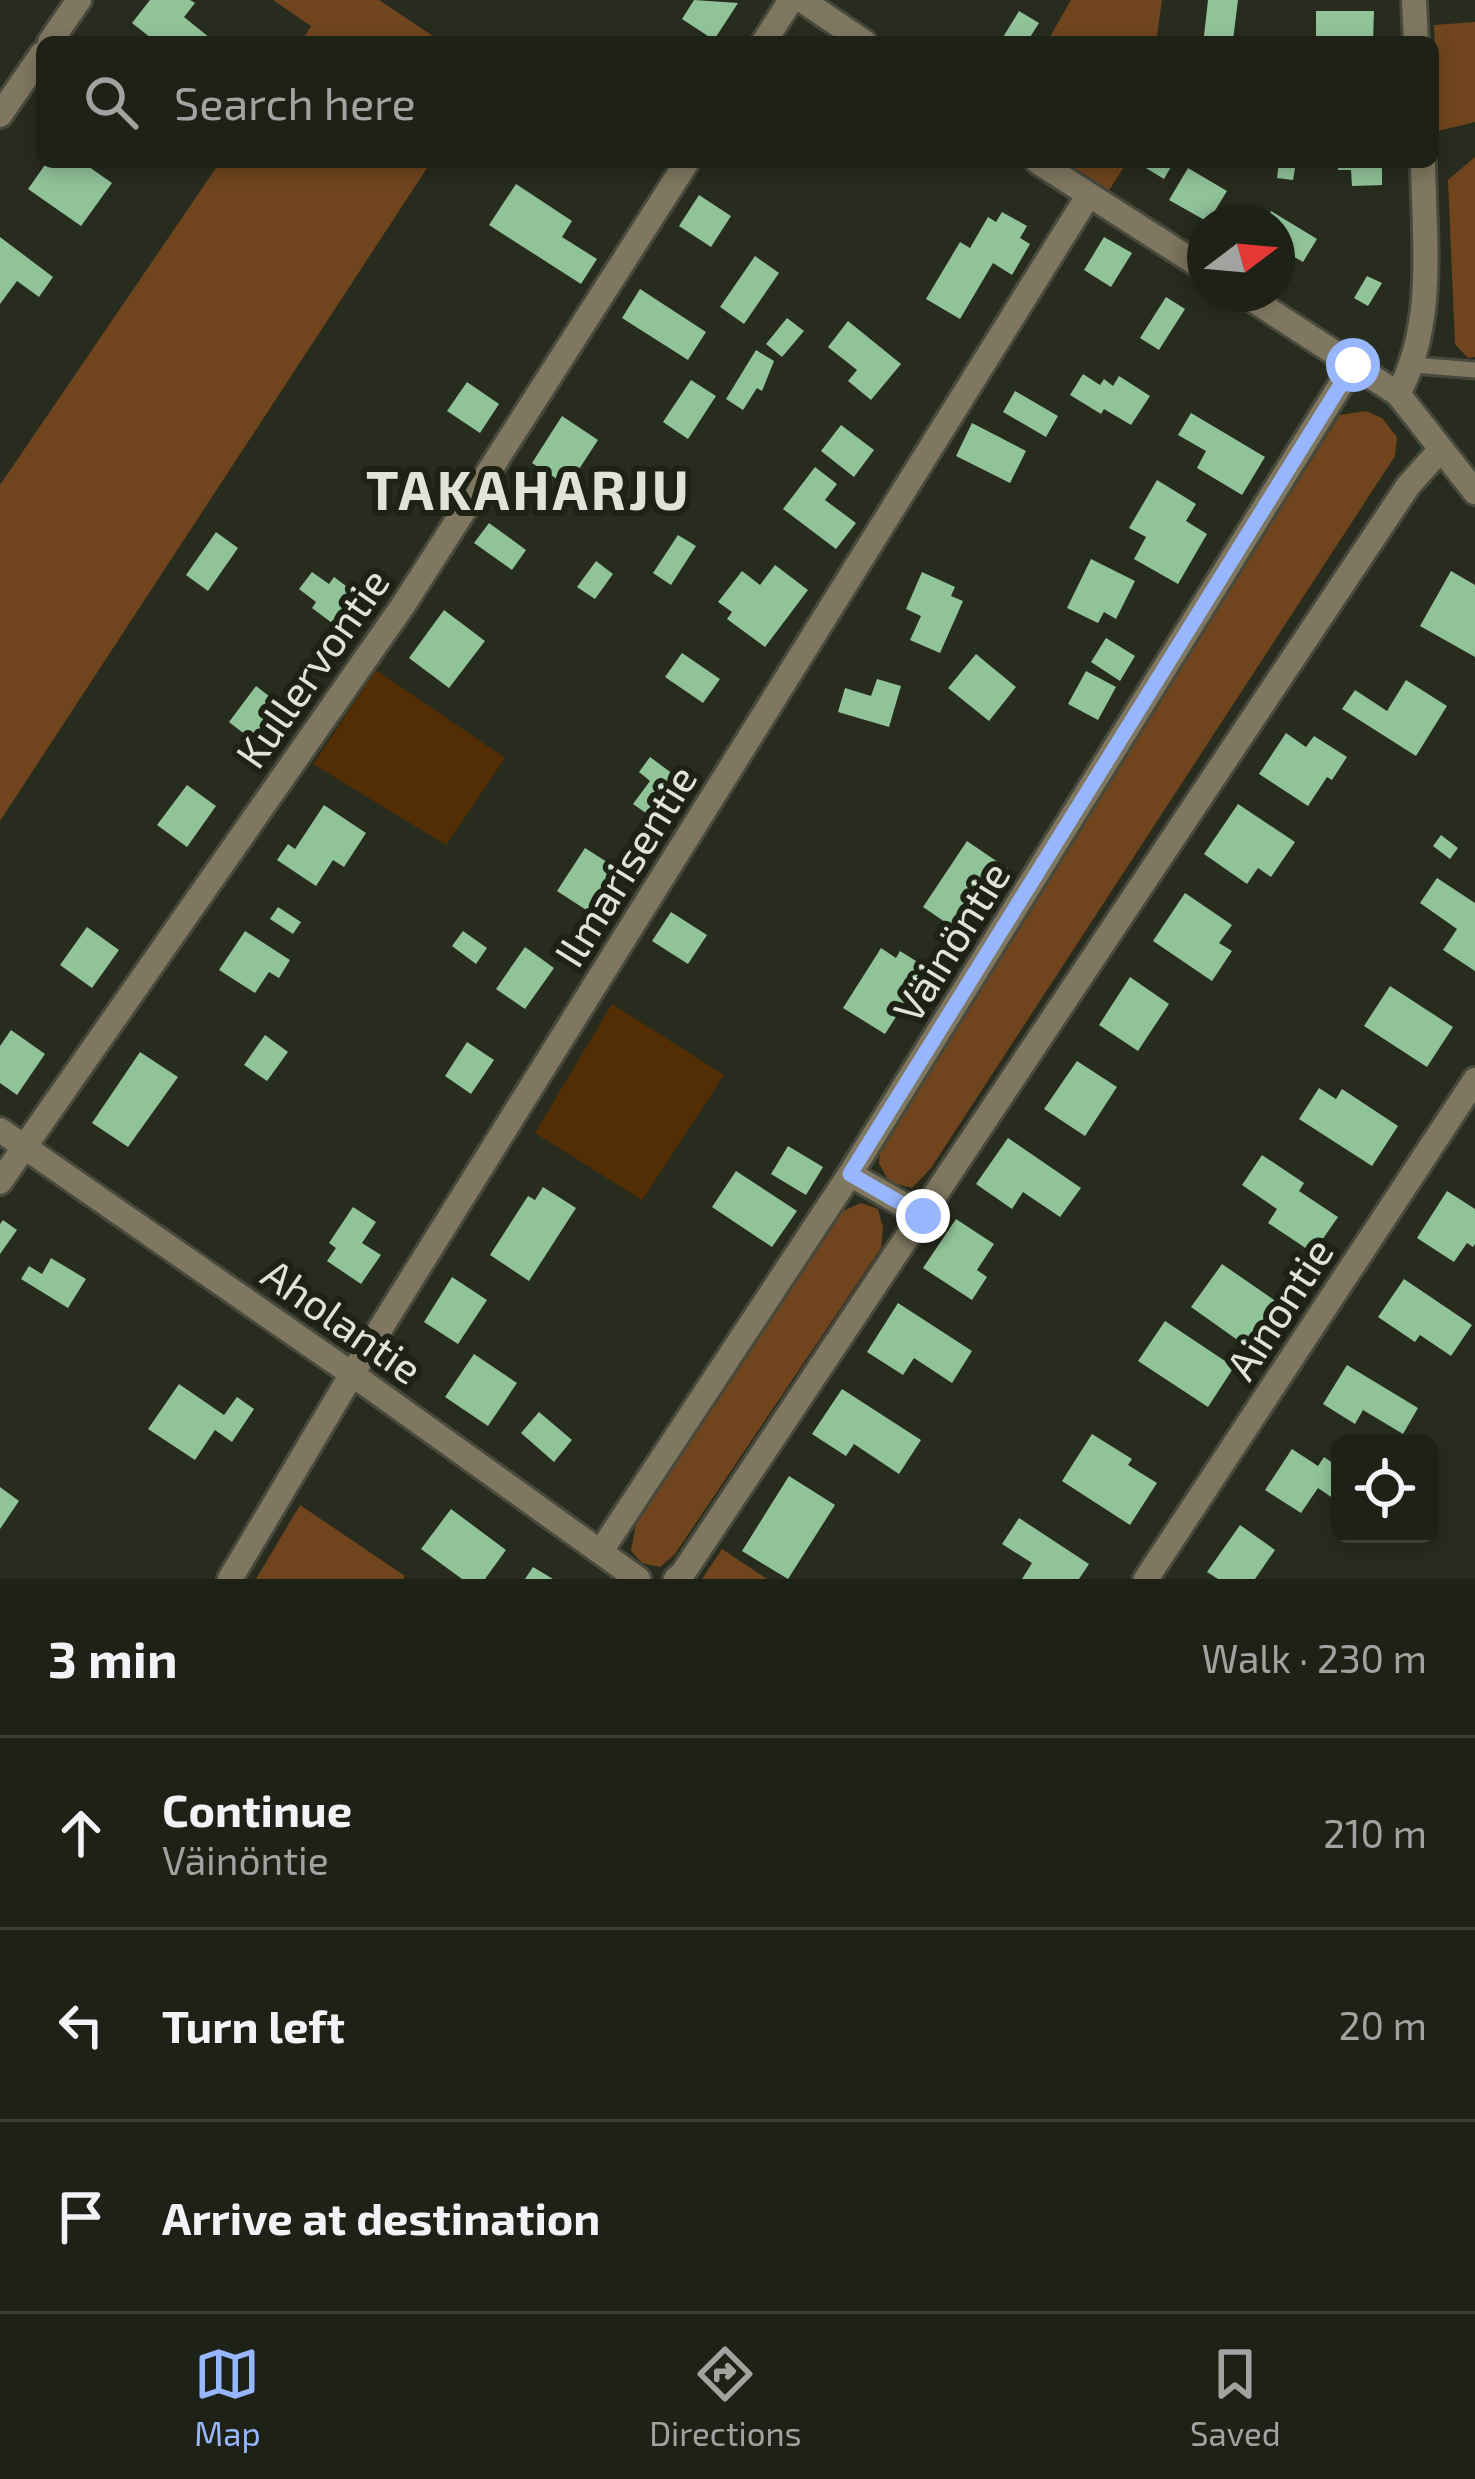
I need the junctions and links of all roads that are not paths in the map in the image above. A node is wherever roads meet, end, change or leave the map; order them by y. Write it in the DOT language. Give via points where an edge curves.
graph roads {
  1 [pos="79,0"];
  2 [pos="791,0"];
  3 [pos="802,0"];
  4 [pos="1414,0"];
  5 [pos="54,36"];
  6 [pos="768,36"];
  7 [pos="854,36"];
  8 [pos="1416,36"];
  9 [pos="36,63"];
  10 [pos="0,115"];
  11 [pos="683,168"];
  12 [pos="1047,168"];
  13 [pos="1423,168"];
  14 [pos="1088,196"];
  15 [pos="1187,258"];
  16 [pos="1272,312"];
  17 [pos="1353,365"];
  18 [pos="1414,365"];
  19 [pos="1475,370"];
  20 [pos="1398,394"];
  21 [pos="1441,449"];
  22 [pos="1475,492"];
  23 [pos="1475,1080"];
  24 [pos="0,1130"];
  25 [pos="25,1148"];
  26 [pos="850,1174"];
  27 [pos="0,1182"];
  28 [pos="923,1216"];
  29 [pos="352,1374"];
  30 [pos="601,1551"];
  31 [pos="230,1579"];
  32 [pos="638,1579"];
  33 [pos="676,1579"];
  34 [pos="1146,1579"];
  1 -- 5 [label="street"];
  2 -- 6 [label="street"];
  3 -- 7 [label="street"];
  4 -- 8 [label="street"];
  9 -- 10 [label="street"];
  11 -- 25 [label="street, Kullervontie" via="404,604"];
  12 -- 14 [label="street"];
  13 -- 18 [label="street" via="1425,315"];
  14 -- 15 [label="street"];
  14 -- 29 [label="street, Ilmarisentie"];
  16 -- 17 [label="street"];
  17 -- 20 [label="street"];
  17 -- 26 [label="street, Väinöntie"];
  18 -- 19 [label="lane"];
  18 -- 20 [label="street"];
  20 -- 21 [label="street"];
  21 -- 22 [label="street"];
  21 -- 28 [label="street" via="1408,486"];
  23 -- 34 [label="street, Ainontie"];
  24 -- 25 [label="street, Aholantie"];
  25 -- 27 [label="street, Kullervontie"];
  25 -- 29 [label="street, Aholantie"];
  26 -- 28 [label="street"];
  26 -- 30 [label="street, Väinöntie"];
  28 -- 33 [label="street"];
  29 -- 30 [label="street, Aholantie"];
  29 -- 31 [label="street, Ilmarisentie"];
  30 -- 32 [label="street, Aholantie"];
}
